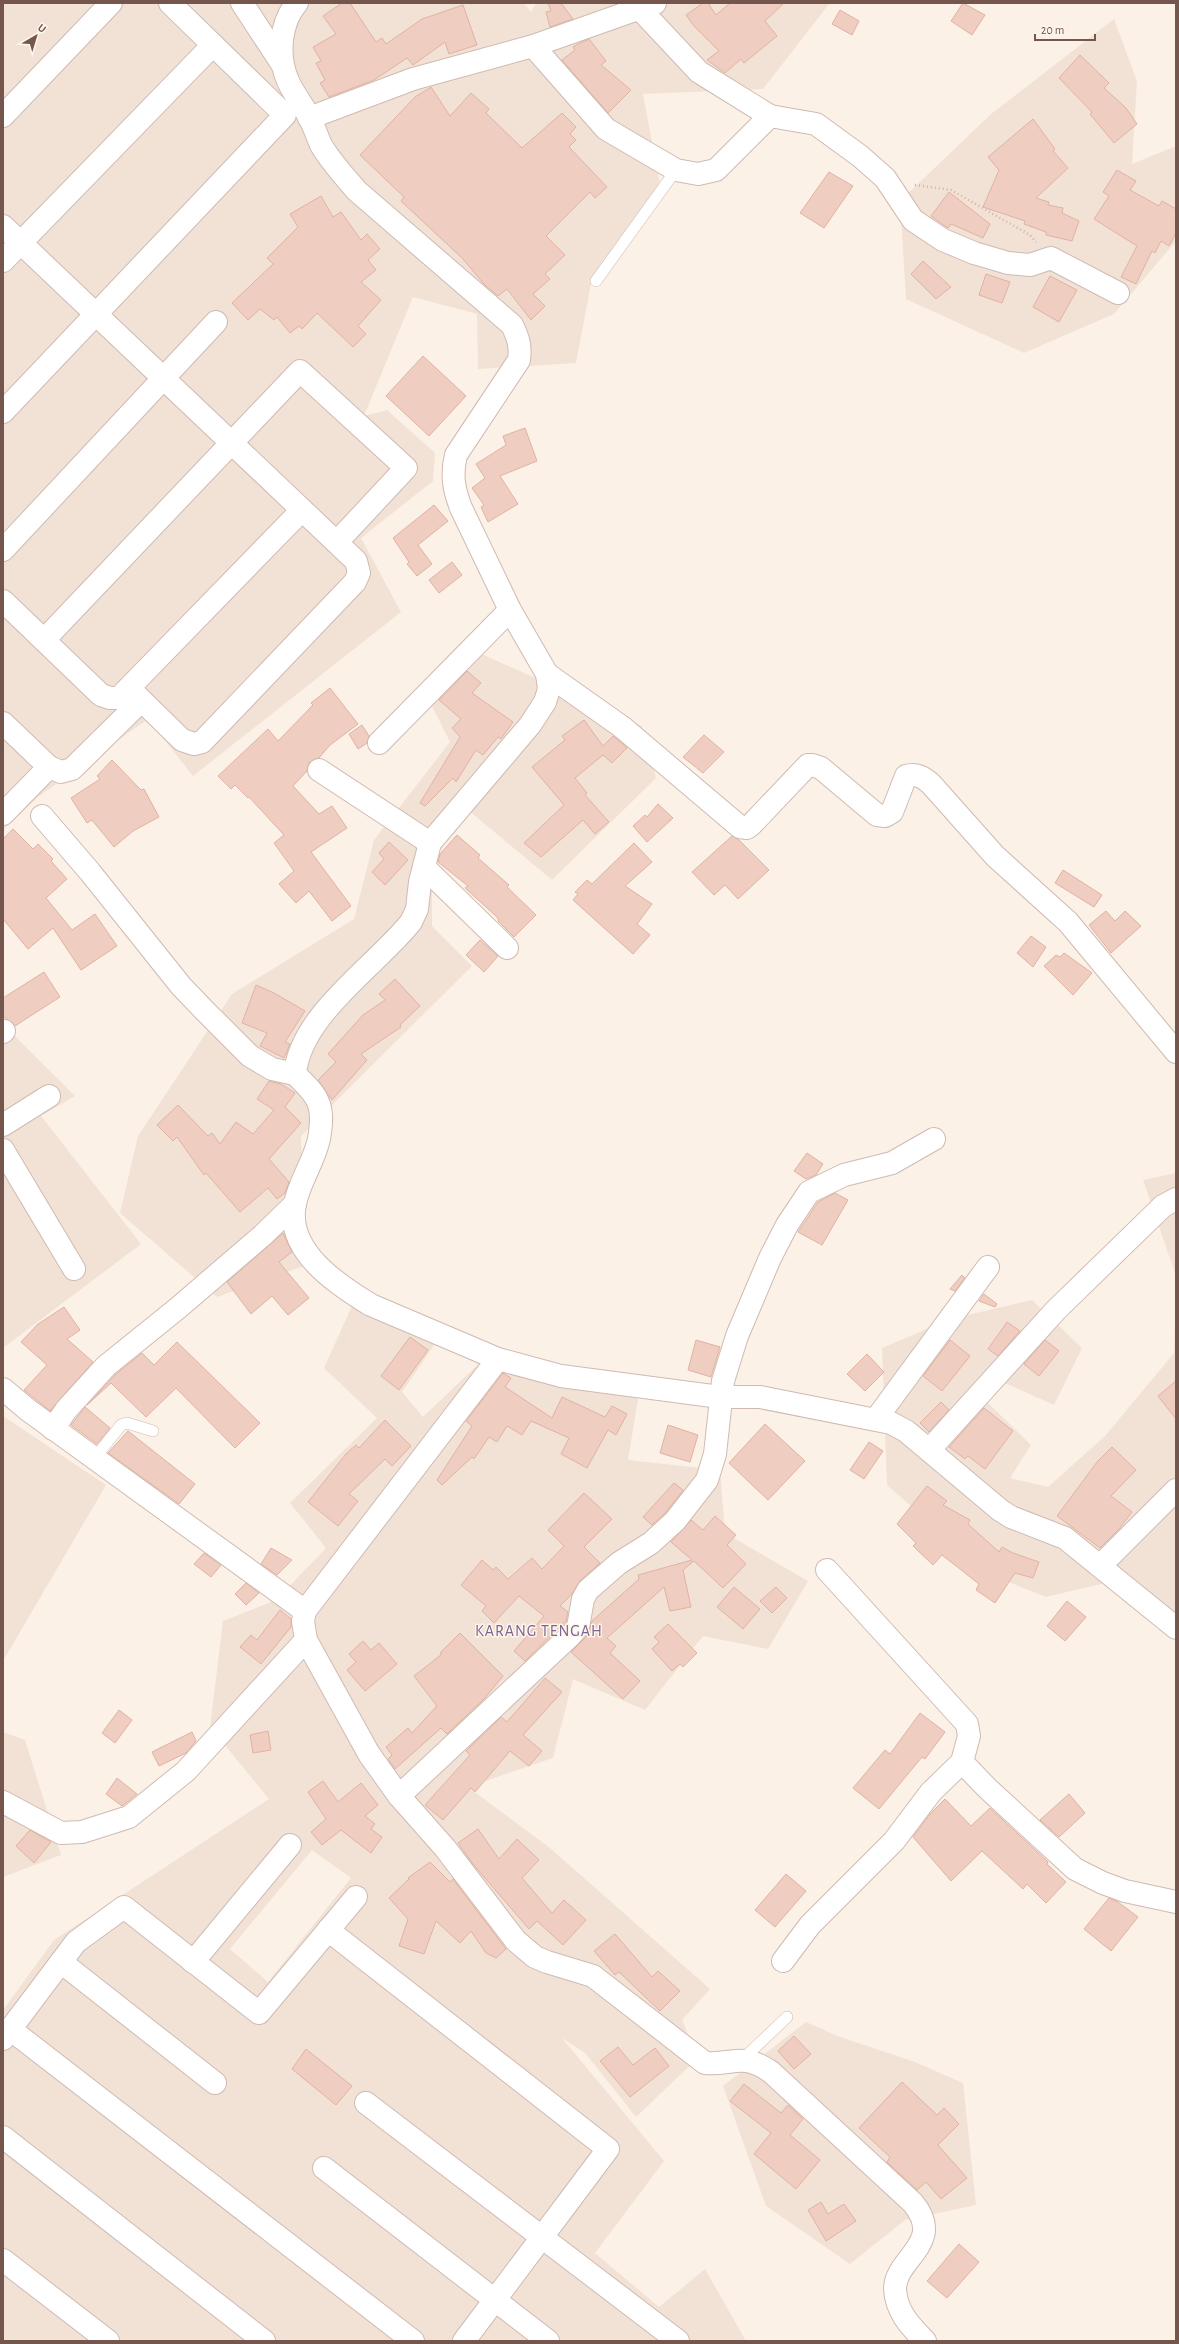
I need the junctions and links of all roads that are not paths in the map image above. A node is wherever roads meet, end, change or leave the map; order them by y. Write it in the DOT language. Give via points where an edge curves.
graph roads {
  1 [pos="111,3"];
  2 [pos="170,3"];
  3 [pos="242,3"];
  4 [pos="298,3"];
  5 [pos="647,6"];
  6 [pos="213,45"];
  7 [pos="534,46"];
  8 [pos="283,65"];
  9 [pos="3,116"];
  10 [pos="770,116"];
  11 [pos="309,118"];
  12 [pos="676,170"];
  13 [pos="3,226"];
  14 [pos="21,243"];
  15 [pos="3,261"];
  16 [pos="596,281"];
  17 [pos="1118,293"];
  18 [pos="96,314"];
  19 [pos="216,322"];
  20 [pos="164,378"];
  21 [pos="3,412"];
  22 [pos="231,442"];
  23 [pos="302,510"];
  24 [pos="337,542"];
  25 [pos="3,550"];
  26 [pos="3,601"];
  27 [pos="510,610"];
  28 [pos="44,640"];
  29 [pos="547,674"];
  30 [pos="135,695"];
  31 [pos="3,723"];
  32 [pos="380,743"];
  33 [pos="49,767"];
  34 [pos="319,770"];
  35 [pos="3,814"];
  36 [pos="42,816"];
  37 [pos="430,843"];
  38 [pos="424,866"];
  39 [pos="507,948"];
  40 [pos="1176,1052"];
  41 [pos="295,1074"];
  42 [pos="49,1096"];
  43 [pos="3,1125"];
  44 [pos="934,1139"];
  45 [pos="3,1150"];
  46 [pos="1176,1199"];
  47 [pos="295,1204"];
  48 [pos="988,1266"];
  49 [pos="74,1269"];
  50 [pos="498,1359"];
  51 [pos="6,1397"];
  52 [pos="720,1397"];
  53 [pos="876,1418"];
  54 [pos="54,1429"];
  55 [pos="153,1432"];
  56 [pos="930,1449"];
  57 [pos="94,1459"];
  58 [pos="1176,1490"];
  59 [pos="1101,1565"];
  60 [pos="827,1570"];
  61 [pos="306,1611"];
  62 [pos="1176,1628"];
  63 [pos="306,1640"];
  64 [pos="962,1762"];
  65 [pos="399,1796"];
  66 [pos="3,1802"];
  67 [pos="290,1845"];
  68 [pos="356,1897"];
  69 [pos="1176,1902"];
  70 [pos="328,1930"];
  71 [pos="783,1961"];
  72 [pos="61,1962"];
  73 [pos="194,1962"];
  74 [pos="787,2017"];
  75 [pos="7,2034"];
  76 [pos="742,2060"];
  77 [pos="215,2083"];
  78 [pos="366,2103"];
  79 [pos="3,2137"];
  80 [pos="324,2168"];
  81 [pos="543,2236"];
  82 [pos="3,2260"];
  83 [pos="495,2300"];
  84 [pos="108,2341"];
  85 [pos="264,2341"];
  86 [pos="413,2341"];
  87 [pos="464,2341"];
  88 [pos="548,2341"];
  89 [pos="678,2341"];
  90 [pos="925,2341"];
  1 -- 9 [label="street"];
  2 -- 6 [label="street"];
  3 -- 8 [label="street"];
  4 -- 8 [label="street" via="286,24 281,42"];
  5 -- 7 [label="street"];
  5 -- 10 [label="street" via="699,72"];
  6 -- 14 [label="street"];
  6 -- 18 [label="street" via="285,115"];
  7 -- 11 [label="street" via="413,79"];
  7 -- 12 [label="street" via="606,130"];
  8 -- 11 [label="street" via="288,80"];
  10 -- 12 [label="street" via="716,170 698,174"];
  10 -- 17 [label="street" via="816,124 885,178 913,220 943,240 1008,263 1030,265 1051,258"];
  11 -- 27 [label="street" via="322,146 357,191 512,325 518,337 519,360 456,455 452,471 454,492"];
  12 -- 16 [label="lane"];
  13 -- 14 [label="street"];
  14 -- 15 [label="street"];
  14 -- 18 [label="street"];
  18 -- 20 [label="street"];
  18 -- 21 [label="street"];
  19 -- 20 [label="street"];
  20 -- 22 [label="street"];
  20 -- 25 [label="street"];
  22 -- 23 [label="street"];
  22 -- 24 [label="street" via="300,371 406,468"];
  22 -- 28 [label="street"];
  23 -- 24 [label="street"];
  23 -- 30 [label="street"];
  24 -- 30 [label="street" via="356,561 358,573 355,582 202,742 194,744 182,740"];
  26 -- 28 [label="street"];
  27 -- 29 [label="street"];
  27 -- 32 [label="street"];
  28 -- 30 [label="street" via="101,695 110,698"];
  29 -- 37 [label="street" via="548,689 545,702 536,716 517,742"];
  29 -- 40 [label="street" via="622,727 740,827 747,828 751,825 808,765 821,768 881,816 892,812 906,776 920,776 931,784 995,856 1068,922"];
  30 -- 33 [label="street" via="72,769 61,772"];
  31 -- 33 [label="street"];
  33 -- 35 [label="street"];
  34 -- 37 [label="street"];
  36 -- 41 [label="street" via="181,986 206,1012 250,1056 272,1069"];
  37 -- 38 [label="street"];
  38 -- 39 [label="street"];
  38 -- 41 [label="street" via="411,922 323,1014 302,1049 296,1063"];
  41 -- 47 [label="street" via="319,1103 321,1123 316,1152"];
  42 -- 43 [label="street"];
  44 -- 52 [label="street" via="892,1163 844,1175 810,1192 787,1225 754,1294 729,1359"];
  45 -- 49 [label="street"];
  46 -- 56 [label="street" via="1163,1206 1056,1310"];
  47 -- 50 [label="street" via="296,1232 306,1252 329,1277 371,1305"];
  47 -- 54 [label="street" via="178,1308 106,1366 76,1399"];
  48 -- 53 [label="street"];
  50 -- 52 [label="street" via="561,1376"];
  50 -- 61 [label="street"];
  51 -- 54 [label="street"];
  52 -- 53 [label="street" via="760,1397"];
  52 -- 65 [label="street" via="715,1454 707,1480 696,1496 675,1521 651,1543 619,1563 588,1590 583,1599 578,1627 570,1636"];
  53 -- 56 [label="street" via="906,1431"];
  54 -- 57 [label="street"];
  55 -- 57 [label="lane" via="127,1423 121,1425"];
  56 -- 59 [label="street" via="1000,1510 1011,1517 1065,1538"];
  57 -- 61 [label="street" via="177,1516"];
  58 -- 59 [label="street"];
  59 -- 62 [label="street"];
  60 -- 64 [label="street" via="967,1724 969,1736"];
  61 -- 63 [label="street" via="303,1621"];
  63 -- 65 [label="street" via="359,1739"];
  63 -- 66 [label="street" via="186,1771 129,1818 82,1832 61,1833"];
  64 -- 69 [label="street" via="1075,1868 1125,1891"];
  64 -- 71 [label="street" via="931,1792 894,1841 810,1925"];
  65 -- 76 [label="street" via="445,1848 524,1949 547,1962 593,1976 705,2063"];
  67 -- 73 [label="street"];
  68 -- 70 [label="street"];
  70 -- 73 [label="street" via="259,2013"];
  70 -- 81 [label="street" via="608,2149"];
  72 -- 73 [label="street" via="76,1942 124,1907"];
  72 -- 75 [label="street"];
  72 -- 77 [label="street"];
  74 -- 76 [label="lane"];
  75 -- 86 [label="street"];
  76 -- 90 [label="street" via="760,2064 771,2072 919,2210 924,2230 921,2241 897,2279 895,2287 896,2299 907,2322"];
  78 -- 81 [label="street"];
  79 -- 85 [label="street"];
  80 -- 83 [label="street"];
  81 -- 83 [label="street"];
  81 -- 89 [label="street"];
  82 -- 84 [label="street"];
  83 -- 87 [label="street"];
  83 -- 88 [label="street"];
}
